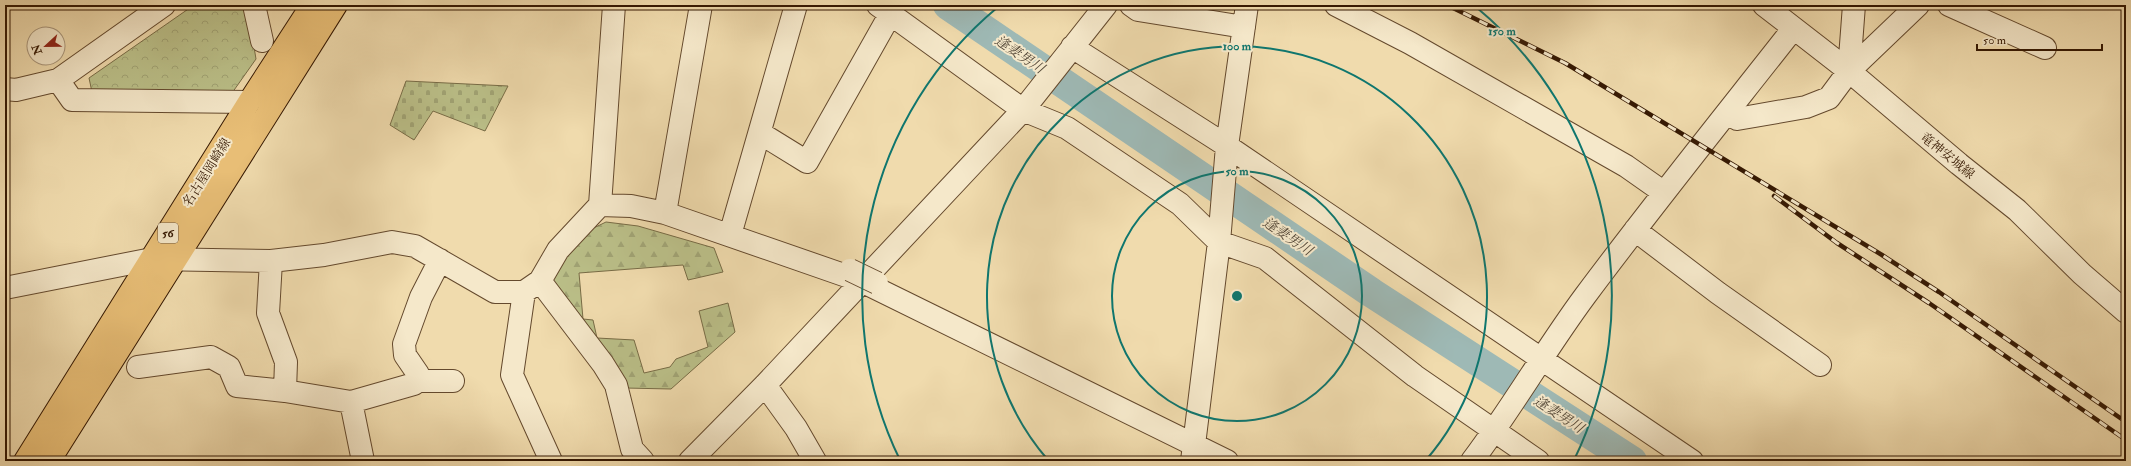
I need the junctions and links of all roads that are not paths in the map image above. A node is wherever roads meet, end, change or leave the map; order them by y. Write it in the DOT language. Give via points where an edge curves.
graph roads {
  1 [pos="164,5"];
  2 [pos="254,5"];
  3 [pos="614,5"];
  4 [pos="701,5"];
  5 [pos="796,5"];
  6 [pos="1106,5"];
  7 [pos="1131,5"];
  8 [pos="1247,5"];
  9 [pos="1336,5"];
  10 [pos="1764,5"];
  11 [pos="1854,5"];
  12 [pos="1918,5"];
  13 [pos="1949,5"];
  14 [pos="330,8"];
  15 [pos="885,9"];
  16 [pos="1244,27"];
  17 [pos="1793,29"];
  18 [pos="262,41"];
  19 [pos="2045,48"];
  20 [pos="1071,50"];
  21 [pos="1849,71"];
  22 [pos="58,80"];
  23 [pos="5,89"];
  24 [pos="249,102"];
  25 [pos="1027,106"];
  26 [pos="1737,119"];
  27 [pos="760,133"];
  28 [pos="1227,150"];
  29 [pos="1663,192"];
  30 [pos="600,205"];
  31 [pos="665,213"];
  32 [pos="1635,230"];
  33 [pos="730,235"];
  34 [pos="1218,238"];
  35 [pos="152,259"];
  36 [pos="175,259"];
  37 [pos="440,260"];
  38 [pos="271,261"];
  39 [pos="863,278"];
  40 [pos="532,287"];
  41 [pos="5,288"];
  42 [pos="2126,312"];
  43 [pos="1540,360"];
  44 [pos="1820,365"];
  45 [pos="138,366"];
  46 [pos="418,381"];
  47 [pos="454,381"];
  48 [pos="765,385"];
  49 [pos="285,391"];
  50 [pos="352,402"];
  51 [pos="1497,427"];
  52 [pos="1193,453"];
  53 [pos="25,461"];
  54 [pos="49,461"];
  55 [pos="363,461"];
  56 [pos="550,461"];
  57 [pos="643,461"];
  58 [pos="690,461"];
  59 [pos="815,461"];
  60 [pos="1227,461"];
  61 [pos="1472,461"];
  62 [pos="1538,461"];
  63 [pos="1692,461"];
  1 -- 22 [label="street"];
  2 -- 18 [label="street"];
  3 -- 30 [label="street"];
  4 -- 31 [label="street"];
  5 -- 27 [label="street"];
  6 -- 20 [label="street"];
  7 -- 16 [label="street" via="1138,10"];
  8 -- 16 [label="street"];
  9 -- 29 [label="street" via="1437,58 1626,166"];
  10 -- 17 [label="street, 竜神安城線"];
  11 -- 21 [label="street"];
  12 -- 21 [label="street"];
  13 -- 19 [label="street"];
  14 -- 24 [label="main road, 名古屋岡崎線 / 56"];
  14 -- 36 [label="main road, 名古屋岡崎線 / 56"];
  15 -- 25 [label="street"];
  15 -- 27 [label="street" via="807,162"];
  16 -- 28 [label="street"];
  17 -- 21 [label="street, 竜神安城線"];
  17 -- 29 [label="street"];
  20 -- 25 [label="street"];
  20 -- 28 [label="street"];
  21 -- 26 [label="street" via="1830,98 1806,107"];
  21 -- 42 [label="street, 竜神安城線" via="2017,210 2082,274"];
  22 -- 23 [label="street" via="16,90"];
  22 -- 24 [label="street" via="72,100"];
  24 -- 35 [label="main road, 名古屋岡崎線 / 56"];
  25 -- 34 [label="street" via="1067,128 1180,204"];
  25 -- 39 [label="street"];
  27 -- 33 [label="street"];
  28 -- 34 [label="street"];
  28 -- 43 [label="street"];
  29 -- 32 [label="street"];
  30 -- 31 [label="street" via="631,206"];
  30 -- 40 [label="street" via="558,250"];
  31 -- 33 [label="street"];
  32 -- 43 [label="street"];
  32 -- 44 [label="street"];
  33 -- 39 [label="street"];
  34 -- 51 [label="street" via="1265,258 1415,376"];
  34 -- 52 [label="street"];
  35 -- 36 [label="street"];
  35 -- 41 [label="street"];
  35 -- 53 [label="main road, 名古屋岡崎線 / 56"];
  36 -- 38 [label="street"];
  36 -- 54 [label="main road, 名古屋岡崎線 / 56"];
  37 -- 38 [label="street" via="415,246 392,242 324,255"];
  37 -- 40 [label="street" via="495,292"];
  37 -- 46 [label="street" via="421,297 404,344 405,355 418,374"];
  38 -- 49 [label="street" via="268,313 286,362"];
  39 -- 48 [label="street"];
  39 -- 52 [label="street"];
  40 -- 56 [label="street" via="512,375"];
  40 -- 57 [label="street" via="603,364 616,385 632,449"];
  43 -- 51 [label="street"];
  43 -- 63 [label="street"];
  45 -- 49 [label="street" via="211,358 229,367 237,386"];
  46 -- 47 [label="street"];
  46 -- 50 [label="street"];
  48 -- 58 [label="street"];
  48 -- 59 [label="street" via="796,428"];
  49 -- 50 [label="street"];
  50 -- 55 [label="street"];
  51 -- 61 [label="street"];
  51 -- 62 [label="street"];
  52 -- 60 [label="street"];
}
